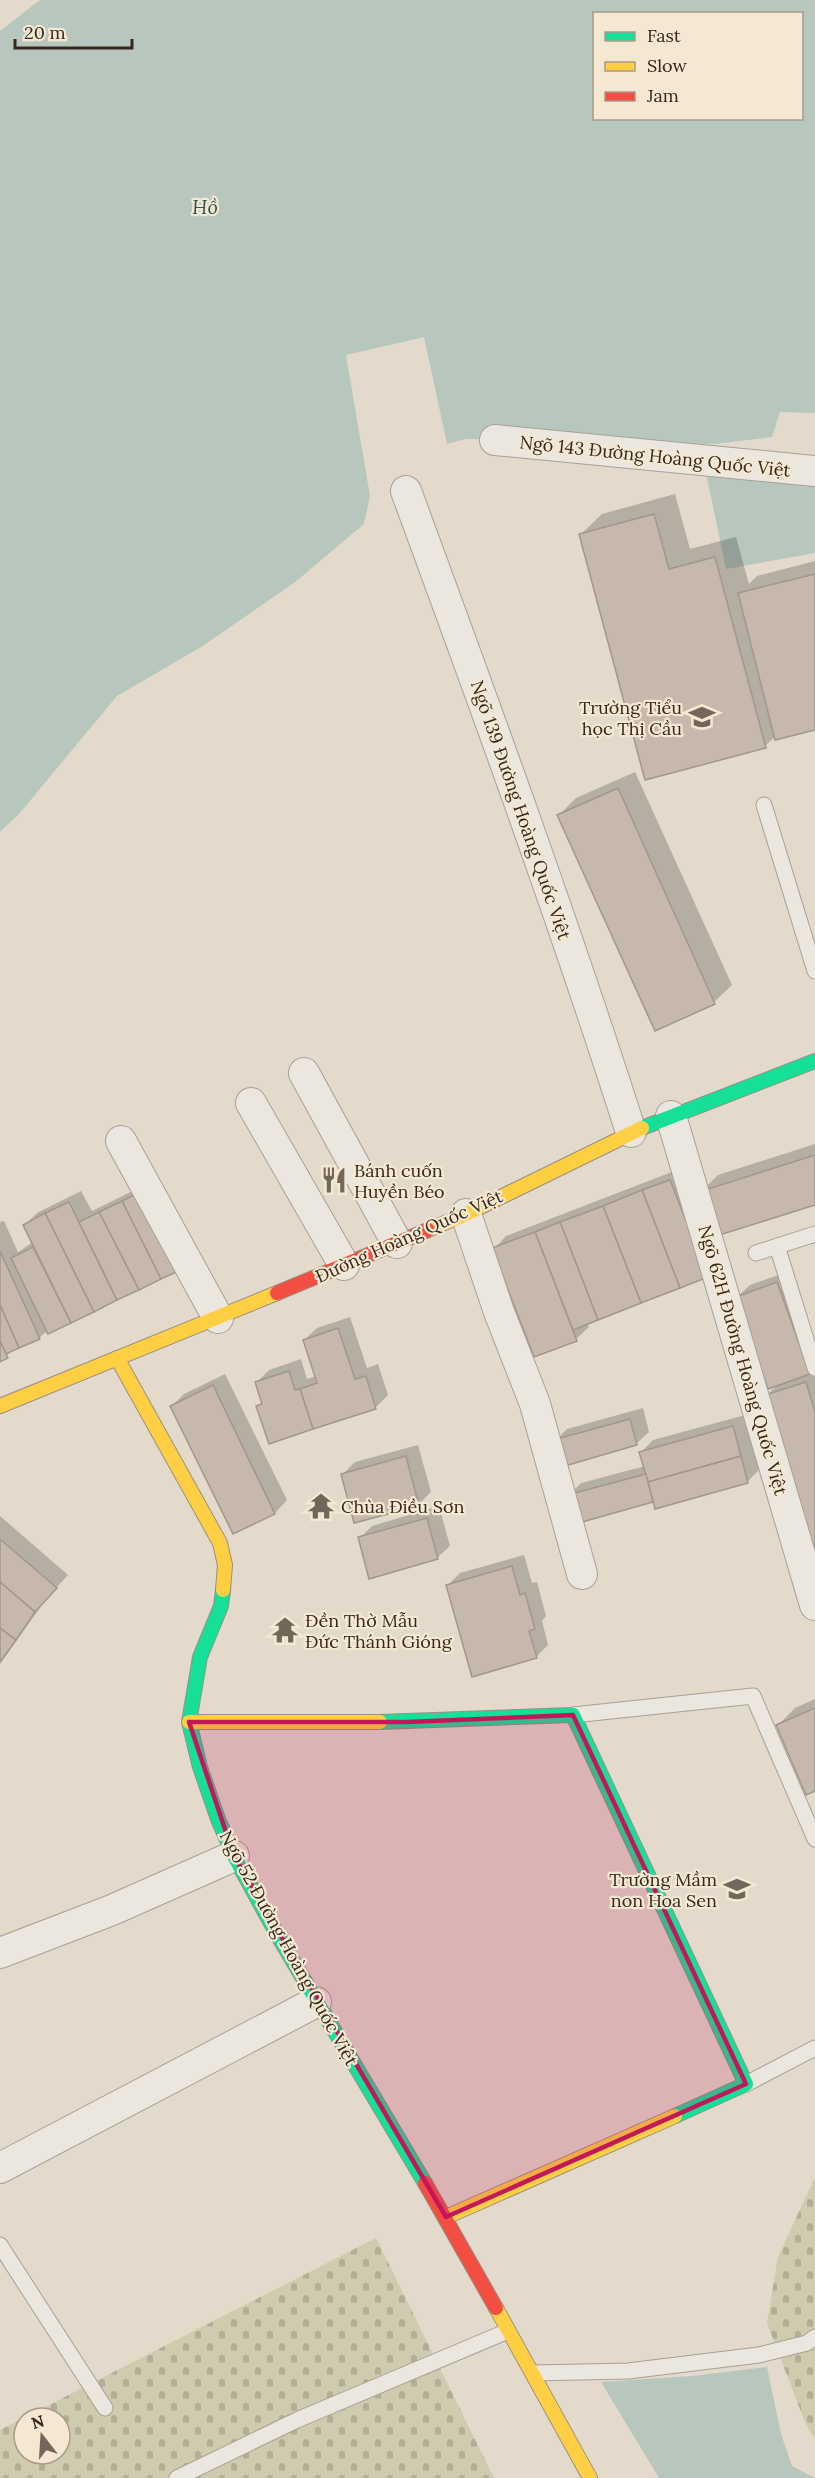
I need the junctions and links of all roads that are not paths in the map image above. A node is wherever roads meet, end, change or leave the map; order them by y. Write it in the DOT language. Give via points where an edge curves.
graph roads {
  1 [pos="495,440"];
  2 [pos="815,471"];
  3 [pos="406,491"];
  4 [pos="764,805"];
  5 [pos="815,971"];
  6 [pos="815,1061"];
  7 [pos="304,1073"];
  8 [pos="251,1103"];
  9 [pos="671,1116"];
  10 [pos="632,1132"];
  11 [pos="121,1142"];
  12 [pos="466,1214"];
  13 [pos="815,1234"];
  14 [pos="397,1243"];
  15 [pos="777,1246"];
  16 [pos="756,1253"];
  17 [pos="344,1265"];
  18 [pos="218,1318"];
  19 [pos="117,1358"];
  20 [pos="815,1368"];
  21 [pos="0,1406"];
  22 [pos="582,1574"];
  23 [pos="815,1605"];
  24 [pos="573,1715"];
  25 [pos="189,1722"];
  26 [pos="815,1839"];
  27 [pos="234,1856"];
  28 [pos="0,1953"];
  29 [pos="316,2002"];
  30 [pos="815,2048"];
  31 [pos="746,2084"];
  32 [pos="0,2168"];
  33 [pos="446,2217"];
  34 [pos="0,2245"];
  35 [pos="508,2331"];
  36 [pos="815,2337"];
  37 [pos="533,2373"];
  38 [pos="105,2408"];
  39 [pos="177,2478"];
  40 [pos="590,2478"];
  1 -- 2 [label="street, Ngõ 143 Đường Hoàng Quốc Việt"];
  3 -- 10 [label="street, Ngõ 139 Đường Hoàng Quốc Việt"];
  4 -- 5 [label="lane"];
  6 -- 9 [label="street, Đường Hoàng Quốc Việt"];
  7 -- 14 [label="street"];
  8 -- 17 [label="street"];
  9 -- 10 [label="street, Đường Hoàng Quốc Việt"];
  9 -- 23 [label="street, Ngõ 62H Đường Hoàng Quốc Việt"];
  10 -- 12 [label="street, Đường Hoàng Quốc Việt"];
  11 -- 18 [label="street"];
  12 -- 14 [label="street, Đường Hoàng Quốc Việt"];
  12 -- 22 [label="street" via="535,1404"];
  13 -- 15 [label="lane"];
  14 -- 17 [label="street, Đường Hoàng Quốc Việt"];
  15 -- 16 [label="lane"];
  15 -- 20 [label="lane"];
  17 -- 18 [label="street, Đường Hoàng Quốc Việt"];
  18 -- 19 [label="street, Đường Hoàng Quốc Việt"];
  19 -- 21 [label="street, Đường Hoàng Quốc Việt"];
  19 -- 25 [label="street, Ngõ 52 Đường Hoàng Quốc Việt" via="220,1543 225,1565 221,1606 200,1657"];
  24 -- 25 [label="street" via="407,1722"];
  24 -- 26 [label="lane" via="753,1696"];
  24 -- 31 [label="street"];
  25 -- 27 [label="street, Ngõ 52 Đường Hoàng Quốc Việt" via="200,1767"];
  27 -- 28 [label="street" via="112,1910"];
  27 -- 29 [label="street, Ngõ 52 Đường Hoàng Quốc Việt"];
  29 -- 32 [label="street"];
  29 -- 33 [label="street, Ngõ 52 Đường Hoàng Quốc Việt"];
  30 -- 31 [label="lane"];
  31 -- 33 [label="street"];
  33 -- 35 [label="street, Ngõ 52 Đường Hoàng Quốc Việt"];
  34 -- 38 [label="lane"];
  35 -- 37 [label="street, Ngõ 52 Đường Hoàng Quốc Việt"];
  35 -- 39 [label="lane" via="297,2420"];
  36 -- 37 [label="lane" via="807,2343 759,2355 628,2371"];
  37 -- 40 [label="street, Ngõ 52 Đường Hoàng Quốc Việt"];
}
